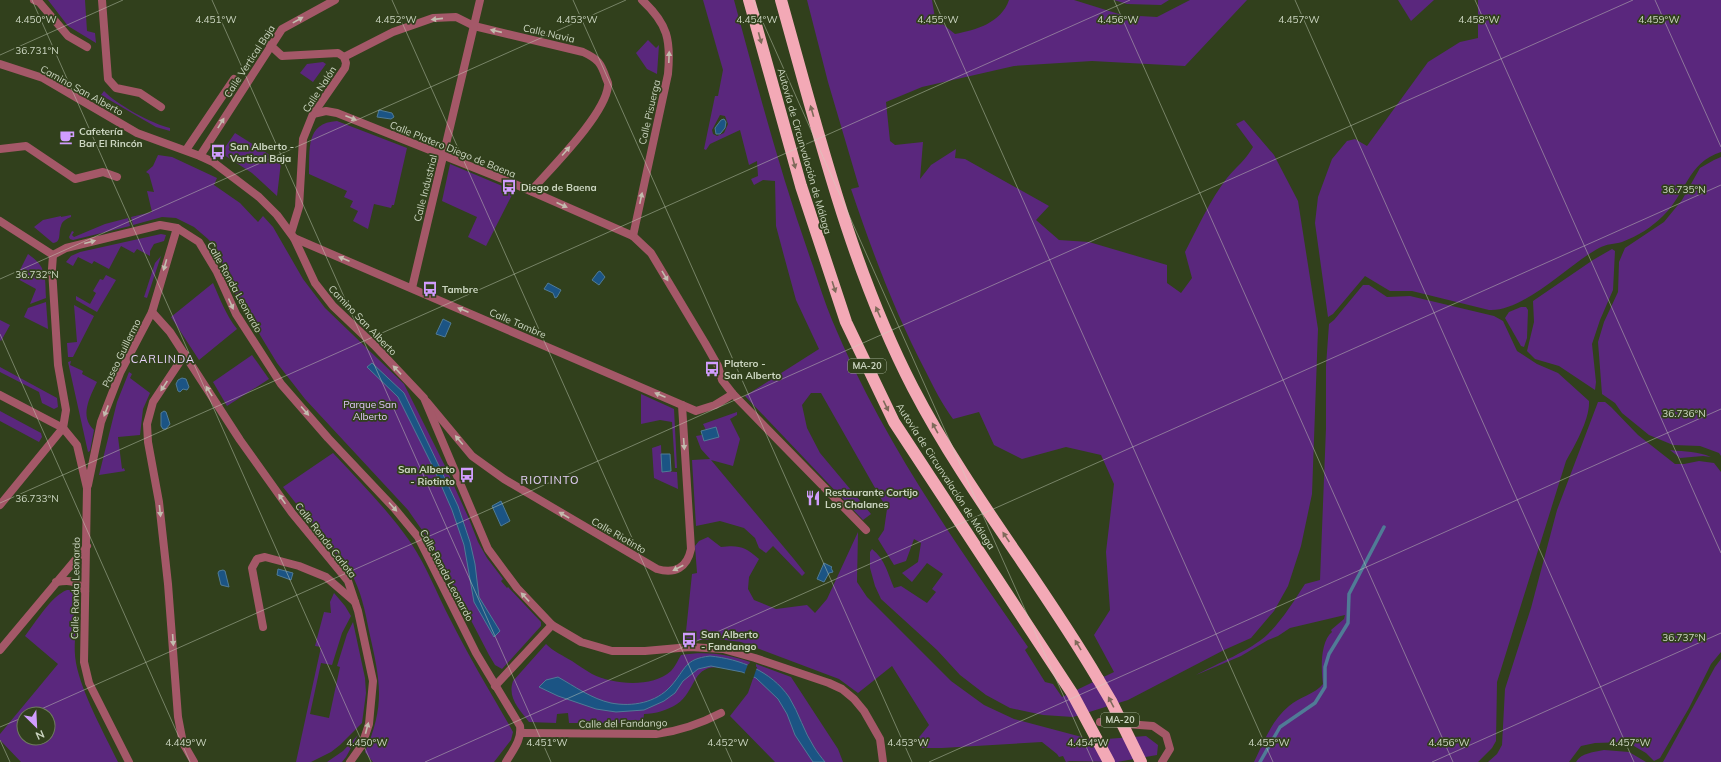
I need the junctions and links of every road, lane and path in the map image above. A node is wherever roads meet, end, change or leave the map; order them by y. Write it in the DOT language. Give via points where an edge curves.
graph roads {
  1 [pos="34,0"];
  2 [pos="102,0"];
  3 [pos="335,0"];
  4 [pos="480,0"];
  5 [pos="642,0"];
  6 [pos="749,0"];
  7 [pos="782,0"];
  8 [pos="474,26"];
  9 [pos="270,46"];
  10 [pos="87,47"];
  11 [pos="344,57"];
  12 [pos="0,64"];
  13 [pos="234,79"];
  14 [pos="161,107"];
  15 [pos="313,114"];
  16 [pos="0,149"];
  17 [pos="186,150"];
  18 [pos="444,155"];
  19 [pos="200,156"];
  20 [pos="117,177"];
  21 [pos="531,191"];
  22 [pos="0,221"];
  23 [pos="177,228"];
  24 [pos="293,236"];
  25 [pos="633,236"];
  26 [pos="53,255"];
  27 [pos="412,288"];
  28 [pos="152,312"];
  29 [pos="185,354"];
  30 [pos="733,394"];
  31 [pos="0,396"];
  32 [pos="424,398"];
  33 [pos="682,405"];
  34 [pos="63,428"];
  35 [pos="87,488"];
  36 [pos="0,505"];
  37 [pos="866,530"];
  38 [pos="87,546"];
  39 [pos="56,582"];
  40 [pos="85,591"];
  41 [pos="356,602"];
  42 [pos="552,625"];
  43 [pos="264,627"];
  44 [pos="0,650"];
  45 [pos="495,686"];
  46 [pos="721,713"];
  47 [pos="1100,722"];
  48 [pos="521,733"];
  49 [pos="129,762"];
  50 [pos="194,762"];
  51 [pos="350,762"];
  52 [pos="506,762"];
  53 [pos="883,762"];
  54 [pos="1108,762"];
  55 [pos="1141,762"];
  56 [pos="1162,762"];
  1 -- 10 [label="street" via="40,2 68,36"];
  2 -- 14 [label="street" via="108,79 116,88 140,93"];
  9 -- 3 [label="street, Calle Vertical Baja, one-way" via="282,28"];
  4 -- 8 [label="street, Calle Industrial"];
  25 -- 5 [label="street, Calle Pisuerga, one-way" via="668,74 670,53 667,34 656,12"];
  6 -- 54 [label="highway, Autovía de Circunvalación de Málaga / MA-20, one-way" via="801,186 846,322 894,422 1072,693"];
  55 -- 7 [label="highway, Autovía de Circunvalación de Málaga / MA-20, one-way, bridge" via="1111,701 1074,639 942,442 912,386 876,306 842,216"];
  8 -- 11 [label="street, Calle Navia, one-way" via="456,17 433,18 394,32"];
  8 -- 18 [label="street, Calle Industrial"];
  21 -- 8 [label="street, Calle Navia, one-way" via="592,121 604,103 609,85 602,66 595,57"];
  9 -- 11 [label="street, Calle Nalón" via="282,56 338,53"];
  19 -- 9 [label="street, Calle Vertical Baja, one-way"];
  11 -- 15 [label="street, Calle Nalón" via="345,68"];
  12 -- 17 [label="street, Camino San Alberto" via="43,78 137,133"];
  13 -- 17 [label="street, Calle Vertical Baja"];
  15 -- 18 [label="street, Calle Platero Diego de Baena, one-way" via="326,111 337,113"];
  15 -- 24 [label="street, Calle Nalón" via="303,139 299,208"];
  16 -- 20 [label="street" via="26,146 76,179 103,172"];
  17 -- 19 [label="street, Camino San Alberto"];
  18 -- 21 [label="street, Calle Platero Diego de Baena"];
  18 -- 27 [label="street, Calle Industrial"];
  19 -- 24 [label="street, Camino San Alberto" via="218,166 259,197"];
  21 -- 25 [label="street, Calle Platero Diego de Baena, one-way"];
  22 -- 26 [label="street"];
  26 -- 23 [label="street, Calle Ronda Leonardo, one-way" via="66,248 133,230 160,225"];
  23 -- 28 [label="street, Paseo Guillermo, one-way"];
  23 -- 45 [label="street, Calle Ronda Leonardo, one-way" via="199,242 209,257 236,314 281,384 418,537"];
  27 -- 24 [label="street, Calle Tambre, one-way"];
  32 -- 24 [label="street, Camino San Alberto, one-way" via="333,306 315,283"];
  25 -- 30 [label="street, Calle Platero Diego de Baena, one-way" via="651,253 718,366 722,380"];
  26 -- 34 [label="street" via="58,365 66,410"];
  33 -- 27 [label="street, Calle Tambre, one-way"];
  28 -- 29 [label="street, Calle Ronda Carlota"];
  28 -- 35 [label="street, Paseo Guillermo, one-way" via="120,373 101,422"];
  41 -- 29 [label="street, Calle Ronda Carlota, one-way" via="348,581 292,513 240,440"];
  29 -- 50 [label="street, one-way" via="153,402 147,424 168,584 178,717 183,743"];
  30 -- 33 [label="street, Calle Tambre" via="715,405 696,411"];
  30 -- 37 [label="street, Calle Platero Diego de Baena"];
  31 -- 34 [label="street"];
  33 -- 32 [label="street, Calle Riotinto, one-way" via="691,549 690,558 684,565 674,571 666,571 657,569 504,479 472,456"];
  42 -- 32 [label="street, Camino San Alberto, one-way" via="517,588 488,549"];
  34 -- 35 [label="street, Calle Ronda Leonardo" via="77,446"];
  34 -- 36 [label="street"];
  35 -- 38 [label="street, Calle Ronda Leonardo"];
  38 -- 39 [label="street"];
  38 -- 40 [label="street, Calle Ronda Leonardo"];
  39 -- 40 [label="street" via="69,580 79,584"];
  39 -- 44 [label="street"];
  40 -- 49 [label="street, Calle Ronda Leonardo" via="84,662 89,683"];
  41 -- 43 [label="street" via="326,577 299,566 265,557 257,559 252,568"];
  51 -- 41 [label="street, Calle Ronda Carlota, one-way" via="362,745 369,724 373,681"];
  42 -- 45 [label="street"];
  42 -- 53 [label="street, Camino San Alberto" via="582,642 612,651 690,647 723,649 829,683 842,689 864,711 880,739"];
  45 -- 48 [label="street, Calle Ronda Leonardo" via="520,726"];
  46 -- 48 [label="street, Calle del Fandango" via="678,731 656,734"];
  47 -- 56 [label="street" via="1153,726 1166,735 1170,748"];
  48 -- 52 [label="street"];
}
